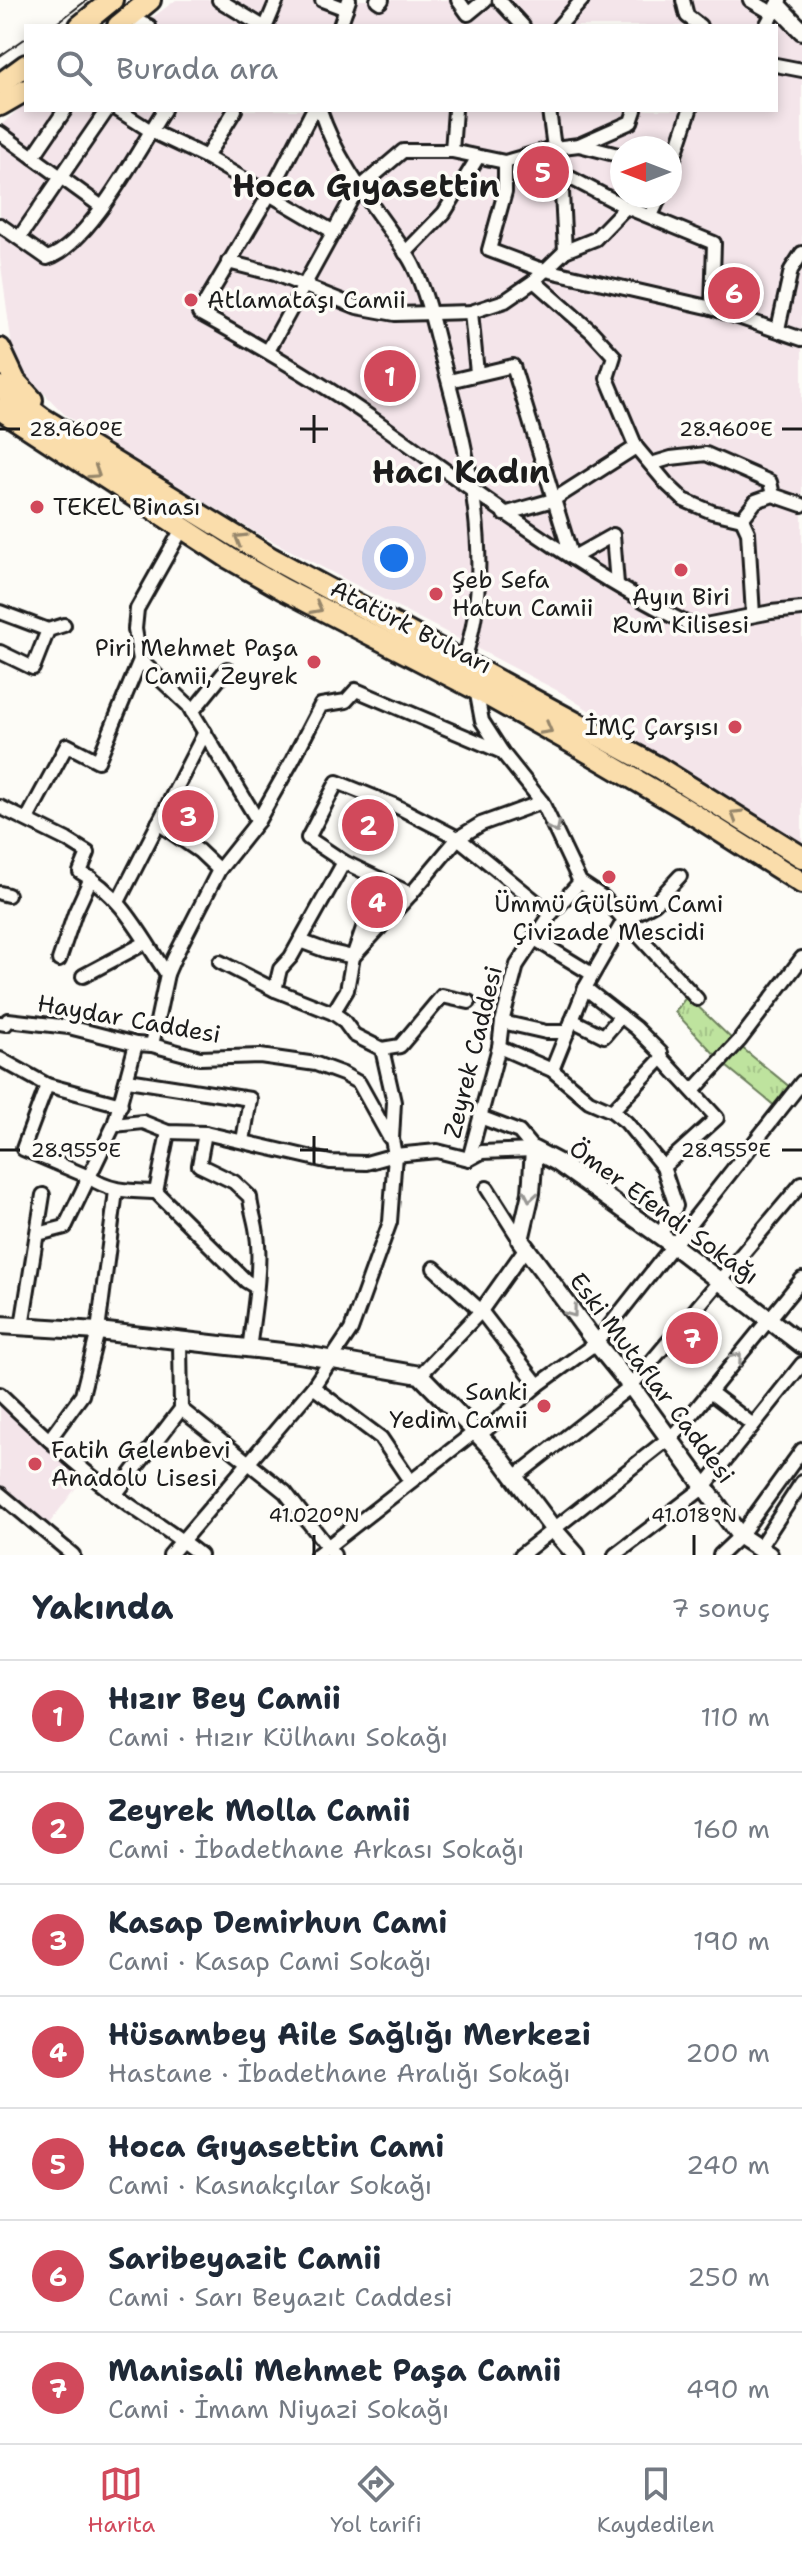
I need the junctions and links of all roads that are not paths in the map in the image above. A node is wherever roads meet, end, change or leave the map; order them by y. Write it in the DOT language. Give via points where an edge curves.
graph roads {
  1 [pos="112,0"];
  2 [pos="150,0"];
  3 [pos="219,0"];
  4 [pos="277,0"];
  5 [pos="322,0"];
  6 [pos="458,0"];
  7 [pos="485,0"];
  8 [pos="499,0"];
  9 [pos="582,0"];
  10 [pos="683,0"];
  11 [pos="750,0"];
  12 [pos="348,4"];
  13 [pos="777,7"];
  14 [pos="123,22"];
  15 [pos="82,24"];
  16 [pos="261,24"];
  17 [pos="265,24"];
  18 [pos="341,24"];
  19 [pos="521,24"];
  20 [pos="561,24"];
  21 [pos="697,24"];
  22 [pos="802,31"];
  23 [pos="778,65"];
  24 [pos="802,70"];
  25 [pos="12,84"];
  26 [pos="64,112"];
  27 [pos="106,112"];
  28 [pos="121,112"];
  29 [pos="163,112"];
  30 [pos="234,112"];
  31 [pos="314,112"];
  32 [pos="316,112"];
  33 [pos="455,112"];
  34 [pos="549,112"];
  35 [pos="634,112"];
  36 [pos="689,112"];
  37 [pos="0,114"];
  38 [pos="151,131"];
  39 [pos="0,133"];
  40 [pos="681,136"];
  41 [pos="579,145"];
  42 [pos="554,148"];
  43 [pos="452,151"];
  44 [pos="610,153"];
  45 [pos="33,157"];
  46 [pos="206,157"];
  47 [pos="478,157"];
  48 [pos="505,162"];
  49 [pos="561,173"];
  50 [pos="62,178"];
  51 [pos="358,189"];
  52 [pos="269,195"];
  53 [pos="610,199"];
  54 [pos="102,207"];
  55 [pos="625,208"];
  56 [pos="629,208"];
  57 [pos="655,208"];
  58 [pos="651,216"];
  59 [pos="0,225"];
  60 [pos="334,232"];
  61 [pos="19,238"];
  62 [pos="565,251"];
  63 [pos="405,253"];
  64 [pos="802,253"];
  65 [pos="228,262"];
  66 [pos="549,269"];
  67 [pos="534,281"];
  68 [pos="303,286"];
  69 [pos="712,308"];
  70 [pos="471,312"];
  71 [pos="430,314"];
  72 [pos="778,329"];
  73 [pos="802,339"];
  74 [pos="0,349"];
  75 [pos="268,351"];
  76 [pos="477,373"];
  77 [pos="449,381"];
  78 [pos="0,387"];
  79 [pos="2,415"];
  80 [pos="56,426"];
  81 [pos="636,447"];
  82 [pos="651,464"];
  83 [pos="472,492"];
  84 [pos="773,495"];
  85 [pos="553,500"];
  86 [pos="802,505"];
  87 [pos="504,514"];
  88 [pos="742,519"];
  89 [pos="182,529"];
  90 [pos="572,558"];
  91 [pos="617,584"];
  92 [pos="802,609"];
  93 [pos="0,612"];
  94 [pos="753,615"];
  95 [pos="64,625"];
  96 [pos="48,630"];
  97 [pos="0,652"];
  98 [pos="140,660"];
  99 [pos="463,662"];
  100 [pos="227,669"];
  101 [pos="476,689"];
  102 [pos="192,712"];
  103 [pos="205,732"];
  104 [pos="502,752"];
  105 [pos="542,802"];
  106 [pos="0,807"];
  107 [pos="27,819"];
  108 [pos="258,821"];
  109 [pos="158,823"];
  110 [pos="458,838"];
  111 [pos="802,857"];
  112 [pos="344,862"];
  113 [pos="219,870"];
  114 [pos="680,876"];
  115 [pos="91,878"];
  116 [pos="380,879"];
  117 [pos="580,882"];
  118 [pos="802,883"];
  119 [pos="411,894"];
  120 [pos="118,902"];
  121 [pos="551,914"];
  122 [pos="624,920"];
  123 [pos="533,938"];
  124 [pos="300,941"];
  125 [pos="145,943"];
  126 [pos="353,957"];
  127 [pos="801,958"];
  128 [pos="59,960"];
  129 [pos="220,962"];
  130 [pos="167,974"];
  131 [pos="592,974"];
  132 [pos="83,976"];
  133 [pos="585,988"];
  134 [pos="275,990"];
  135 [pos="697,999"];
  136 [pos="469,1002"];
  137 [pos="333,1013"];
  138 [pos="621,1016"];
  139 [pos="502,1022"];
  140 [pos="0,1023"];
  141 [pos="570,1026"];
  142 [pos="136,1044"];
  143 [pos="152,1045"];
  144 [pos="499,1047"];
  145 [pos="382,1049"];
  146 [pos="662,1058"];
  147 [pos="0,1059"];
  148 [pos="552,1070"];
  149 [pos="128,1080"];
  150 [pos="802,1082"];
  151 [pos="47,1085"];
  152 [pos="694,1090"];
  153 [pos="121,1105"];
  154 [pos="612,1111"];
  155 [pos="480,1117"];
  156 [pos="114,1125"];
  157 [pos="168,1132"];
  158 [pos="205,1133"];
  159 [pos="243,1141"];
  160 [pos="534,1150"];
  161 [pos="395,1155"];
  162 [pos="469,1159"];
  163 [pos="663,1167"];
  164 [pos="89,1177"];
  165 [pos="802,1183"];
  166 [pos="487,1188"];
  167 [pos="116,1191"];
  168 [pos="156,1192"];
  169 [pos="43,1195"];
  170 [pos="38,1234"];
  171 [pos="667,1240"];
  172 [pos="523,1245"];
  173 [pos="434,1268"];
  174 [pos="802,1279"];
  175 [pos="719,1280"];
  176 [pos="256,1287"];
  177 [pos="481,1311"];
  178 [pos="770,1319"];
  179 [pos="0,1325"];
  180 [pos="22,1326"];
  181 [pos="98,1331"];
  182 [pos="180,1341"];
  183 [pos="596,1343"];
  184 [pos="802,1345"];
  185 [pos="249,1350"];
  186 [pos="332,1358"];
  187 [pos="802,1364"];
  188 [pos="420,1375"];
  189 [pos="538,1385"];
  190 [pos="631,1386"];
  191 [pos="313,1387"];
  192 [pos="710,1392"];
  193 [pos="0,1394"];
  194 [pos="181,1409"];
  195 [pos="753,1425"];
  196 [pos="478,1432"];
  197 [pos="49,1440"];
  198 [pos="669,1440"];
  199 [pos="802,1450"];
  200 [pos="247,1464"];
  201 [pos="515,1477"];
  202 [pos="410,1481"];
  203 [pos="802,1482"];
  204 [pos="703,1488"];
  205 [pos="115,1495"];
  206 [pos="5,1498"];
  207 [pos="0,1514"];
  208 [pos="554,1530"];
  209 [pos="740,1536"];
  210 [pos="182,1540"];
  211 [pos="327,1552"];
  212 [pos="764,1552"];
  213 [pos="73,1555"];
  214 [pos="170,1555"];
  215 [pos="200,1555"];
  216 [pos="521,1555"];
  217 [pos="576,1555"];
  218 [pos="615,1555"];
  219 [pos="720,1555"];
  1 -- 15 [label="main road"];
  2 -- 14 [label="main road"];
  3 -- 16 [label="street"];
  4 -- 17 [label="street"];
  5 -- 12 [label="street"];
  6 -- 7 [label="street" via="468,14"];
  8 -- 19 [label="street"];
  9 -- 20 [label="street"];
  10 -- 21 [label="street" via="687,16"];
  11 -- 13 [label="street"];
  12 -- 18 [label="street"];
  13 -- 22 [label="street"];
  23 -- 24 [label="street"];
  25 -- 37 [label="main road"];
  26 -- 45 [label="street"];
  27 -- 50 [label="street"];
  28 -- 38 [label="street"];
  29 -- 38 [label="street"];
  30 -- 46 [label="street"];
  31 -- 52 [label="street"];
  32 -- 51 [label="street"];
  33 -- 43 [label="street"];
  34 -- 42 [label="street"];
  35 -- 41 [label="street" via="631,122"];
  36 -- 40 [label="street"];
  38 -- 46 [label="street"];
  38 -- 54 [label="street"];
  39 -- 45 [label="street"];
  41 -- 42 [label="street"];
  41 -- 44 [label="street"];
  42 -- 48 [label="street"];
  42 -- 49 [label="street"];
  43 -- 47 [label="street"];
  43 -- 51 [label="street" via="403,151"];
  45 -- 50 [label="street"];
  46 -- 52 [label="street"];
  47 -- 48 [label="street"];
  47 -- 63 [label="street" via="444,213"];
  48 -- 66 [label="street" via="505,192 489,250"];
  49 -- 53 [label="street"];
  49 -- 62 [label="street"];
  50 -- 54 [label="street"];
  50 -- 61 [label="street"];
  51 -- 60 [label="street"];
  51 -- 63 [label="street"];
  52 -- 60 [label="street"];
  52 -- 65 [label="street"];
  54 -- 61 [label="street" via="83,233 47,258"];
  55 -- 62 [label="street" via="595,239"];
  56 -- 58 [label="street"];
  57 -- 58 [label="street"];
  58 -- 69 [label="street" via="714,243"];
  59 -- 61 [label="street"];
  60 -- 68 [label="street"];
  62 -- 66 [label="street"];
  63 -- 71 [label="street"];
  64 -- 72 [label="street" via="791,270"];
  65 -- 68 [label="street"];
  65 -- 75 [label="street" via="199,313"];
  66 -- 67 [label="street"];
  66 -- 69 [label="street"];
  67 -- 70 [label="street" via="505,301"];
  67 -- 81 [label="street" via="614,356 607,378"];
  68 -- 71 [label="street" via="357,307"];
  68 -- 75 [label="street"];
  69 -- 72 [label="street"];
  70 -- 71 [label="street"];
  70 -- 76 [label="street"];
  71 -- 77 [label="street"];
  72 -- 73 [label="street"];
  74 -- 80 [label="main road" via="15,381"];
  75 -- 83 [label="street"];
  76 -- 77 [label="street"];
  76 -- 85 [label="street" via="513,366"];
  77 -- 83 [label="street"];
  78 -- 80 [label="main road, Atatürk Bulvarı"];
  79 -- 89 [label="main road, Atatürk Bulvarı, one-way"];
  99 -- 80 [label="main road, Atatürk Bulvarı, one-way" via="260,552"];
  81 -- 82 [label="street"];
  81 -- 85 [label="street"];
  82 -- 84 [label="street" via="706,454 770,482"];
  82 -- 88 [label="street" via="684,500"];
  83 -- 87 [label="street"];
  83 -- 99 [label="street" via="479,577"];
  84 -- 86 [label="street"];
  84 -- 88 [label="street" via="756,501"];
  85 -- 87 [label="street"];
  85 -- 90 [label="street"];
  87 -- 90 [label="street"];
  88 -- 94 [label="street" via="748,532"];
  89 -- 98 [label="street" via="137,609"];
  89 -- 101 [label="main road, Atatürk Bulvarı, one-way" via="283,589"];
  90 -- 91 [label="street"];
  90 -- 91 [label="street" via="613,535"];
  91 -- 94 [label="street" via="688,624"];
  92 -- 94 [label="street"];
  93 -- 96 [label="street"];
  95 -- 96 [label="street"];
  96 -- 97 [label="street" via="33,668"];
  98 -- 102 [label="street"];
  98 -- 107 [label="street" via="98,761 67,745"];
  111 -- 99 [label="main road, Atatürk Bulvarı, one-way" via="659,768"];
  100 -- 102 [label="street"];
  101 -- 104 [label="street" via="482,721"];
  101 -- 118 [label="main road, Atatürk Bulvarı, one-way"];
  102 -- 103 [label="street"];
  103 -- 108 [label="street"];
  103 -- 109 [label="street"];
  104 -- 105 [label="street"];
  104 -- 108 [label="street" via="356,690 346,701 321,705"];
  105 -- 110 [label="street"];
  105 -- 117 [label="street, one-way"];
  106 -- 107 [label="street"];
  107 -- 115 [label="street" via="88,853 80,872"];
  108 -- 113 [label="street"];
  109 -- 113 [label="street"];
  109 -- 120 [label="street"];
  110 -- 112 [label="street" via="337,782 308,838"];
  110 -- 119 [label="street"];
  110 -- 121 [label="street"];
  112 -- 116 [label="street"];
  112 -- 124 [label="street"];
  113 -- 130 [label="street"];
  114 -- 122 [label="street" via="655,903"];
  115 -- 120 [label="street"];
  115 -- 128 [label="street"];
  116 -- 119 [label="street"];
  116 -- 126 [label="street"];
  117 -- 121 [label="street, Zeyrek Caddesi"];
  117 -- 122 [label="street"];
  119 -- 126 [label="street"];
  120 -- 125 [label="street"];
  121 -- 123 [label="street, Zeyrek Caddesi"];
  122 -- 131 [label="street"];
  122 -- 135 [label="street"];
  123 -- 131 [label="street"];
  123 -- 139 [label="street, Zeyrek Caddesi" via="517,965"];
  124 -- 126 [label="street"];
  124 -- 134 [label="street" via="280,969"];
  125 -- 130 [label="street"];
  125 -- 132 [label="street"];
  126 -- 137 [label="street" via="347,990"];
  127 -- 152 [label="street" via="739,1041"];
  129 -- 134 [label="street"];
  130 -- 143 [label="street"];
  131 -- 133 [label="street"];
  133 -- 138 [label="street"];
  133 -- 141 [label="street"];
  134 -- 137 [label="street"];
  136 -- 145 [label="street" via="442,996 400,1046"];
  137 -- 145 [label="street" via="354,1035"];
  138 -- 141 [label="street" via="604,1036"];
  138 -- 146 [label="street"];
  139 -- 141 [label="street" via="546,1032"];
  139 -- 144 [label="street, Zeyrek Caddesi"];
  140 -- 142 [label="street, Haydar Caddesi" via="69,1027"];
  141 -- 148 [label="street"];
  142 -- 143 [label="street, Haydar Caddesi"];
  142 -- 149 [label="street"];
  143 -- 161 [label="street, Haydar Caddesi" via="200,1058 260,1056 316,1064 343,1074 359,1083 386,1128"];
  144 -- 148 [label="street"];
  144 -- 155 [label="street, Zeyrek Caddesi"];
  145 -- 161 [label="street" via="394,1102"];
  146 -- 152 [label="street"];
  146 -- 154 [label="street"];
  147 -- 151 [label="street"];
  148 -- 154 [label="street" via="589,1101"];
  149 -- 153 [label="street"];
  149 -- 159 [label="street" via="250,1099"];
  150 -- 171 [label="street"];
  151 -- 153 [label="street"];
  151 -- 164 [label="street" via="23,1149"];
  152 -- 163 [label="street" via="717,1118"];
  153 -- 156 [label="street"];
  154 -- 163 [label="street"];
  155 -- 160 [label="street" via="519,1132"];
  155 -- 162 [label="street, Zeyrek Caddesi"];
  156 -- 157 [label="street" via="143,1122"];
  156 -- 164 [label="street"];
  157 -- 158 [label="street"];
  157 -- 168 [label="street"];
  158 -- 159 [label="street"];
  158 -- 176 [label="street" via="199,1165 234,1182 250,1197 258,1235"];
  159 -- 161 [label="street" via="330,1162 366,1163"];
  160 -- 162 [label="street" via="482,1152"];
  160 -- 171 [label="street, Ömer Efendi Sokağı"];
  160 -- 172 [label="street, one-way"];
  161 -- 162 [label="street" via="437,1151"];
  161 -- 186 [label="street" via="390,1222 351,1330"];
  163 -- 171 [label="street" via="676,1206"];
  164 -- 167 [label="street"];
  164 -- 170 [label="street" via="65,1227"];
  165 -- 175 [label="street"];
  166 -- 172 [label="street"];
  167 -- 168 [label="street"];
  167 -- 181 [label="street"];
  168 -- 176 [label="street"];
  169 -- 170 [label="street"];
  170 -- 180 [label="street"];
  171 -- 175 [label="street, Ömer Efendi Sokağı"];
  171 -- 183 [label="street"];
  172 -- 177 [label="street"];
  172 -- 183 [label="street, Eski Mutaflar Caddesi, one-way"];
  173 -- 177 [label="street"];
  174 -- 178 [label="street"];
  175 -- 178 [label="street, Ömer Efendi Sokağı"];
  175 -- 190 [label="street"];
  176 -- 185 [label="street"];
  177 -- 188 [label="street"];
  177 -- 189 [label="street"];
  178 -- 184 [label="street, Ömer Efendi Sokağı"];
  192 -- 178 [label="street, one-way"];
  179 -- 180 [label="street"];
  180 -- 181 [label="street"];
  181 -- 182 [label="street"];
  181 -- 197 [label="street" via="82,1395"];
  182 -- 185 [label="street"];
  182 -- 194 [label="street"];
  183 -- 189 [label="street"];
  183 -- 190 [label="street, Eski Mutaflar Caddesi"];
  185 -- 186 [label="street"];
  186 -- 188 [label="street"];
  186 -- 191 [label="street"];
  187 -- 195 [label="street"];
  188 -- 196 [label="street"];
  189 -- 196 [label="street"];
  190 -- 198 [label="street, Eski Mutaflar Caddesi"];
  190 -- 201 [label="street"];
  191 -- 200 [label="street"];
  191 -- 202 [label="street" via="381,1438"];
  192 -- 195 [label="street"];
  192 -- 198 [label="street"];
  193 -- 197 [label="street"];
  194 -- 200 [label="street"];
  194 -- 205 [label="street"];
  195 -- 204 [label="street"];
  196 -- 201 [label="street"];
  196 -- 202 [label="street"];
  197 -- 205 [label="street"];
  198 -- 204 [label="street, Eski Mutaflar Caddesi"];
  198 -- 208 [label="street"];
  199 -- 209 [label="street"];
  200 -- 210 [label="street"];
  200 -- 211 [label="street" via="285,1492"];
  201 -- 208 [label="street"];
  202 -- 211 [label="street"];
  203 -- 212 [label="street"];
  204 -- 209 [label="street, Eski Mutaflar Caddesi"];
  204 -- 218 [label="street"];
  205 -- 210 [label="street"];
  206 -- 207 [label="street"];
  206 -- 213 [label="street"];
  208 -- 216 [label="street"];
  208 -- 217 [label="street"];
  209 -- 212 [label="street"];
  209 -- 219 [label="street"];
  210 -- 214 [label="street"];
  210 -- 215 [label="street"];
}
